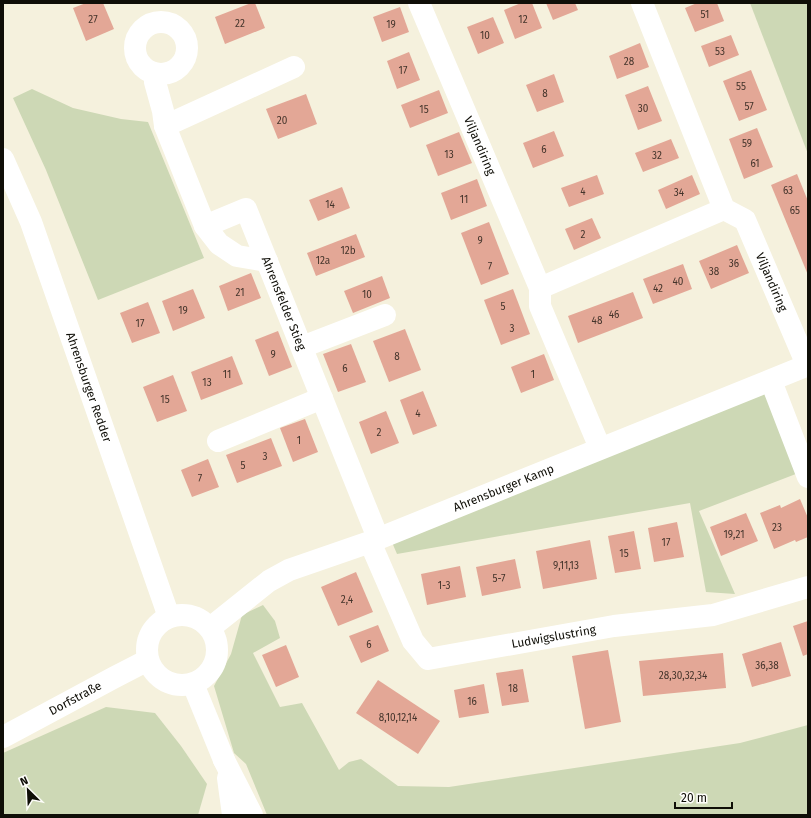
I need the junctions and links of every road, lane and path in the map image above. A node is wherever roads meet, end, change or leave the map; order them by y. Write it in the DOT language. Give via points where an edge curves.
graph roads {
  1 [pos="419,3"];
  2 [pos="642,3"];
  3 [pos="294,67"];
  4 [pos="156,74"];
  5 [pos="165,126"];
  6 [pos="4,164"];
  7 [pos="724,209"];
  8 [pos="205,226"];
  9 [pos="267,261"];
  10 [pos="540,288"];
  11 [pos="385,315"];
  12 [pos="302,347"];
  13 [pos="808,365"];
  14 [pos="771,381"];
  15 [pos="322,398"];
  16 [pos="218,441"];
  17 [pos="600,448"];
  18 [pos="808,477"];
  19 [pos="374,540"];
  20 [pos="808,587"];
  21 [pos="169,617"];
  22 [pos="210,628"];
  23 [pos="148,660"];
  24 [pos="193,684"];
  25 [pos="3,737"];
  26 [pos="224,760"];
  27 [pos="234,815"];
  28 [pos="252,815"];
  1 -- 10 [label="street, Viljandiring"];
  2 -- 7 [label="street"];
  3 -- 5 [label="street"];
  4 -- 5 [label="street" via="155,82"];
  5 -- 8 [label="street"];
  6 -- 21 [label="street, Ahrensburger Redder" via="31,222"];
  7 -- 10 [label="street"];
  7 -- 13 [label="street, Viljandiring" via="745,220"];
  8 -- 9 [label="street" via="219,244 237,256"];
  8 -- 9 [label="street, Ahrensfelder Stieg" via="246,209"];
  9 -- 12 [label="street, Ahrensfelder Stieg"];
  10 -- 17 [label="street, Viljandiring" via="540,306"];
  11 -- 12 [label="street"];
  12 -- 15 [label="street, Ahrensfelder Stieg"];
  13 -- 14 [label="street, Ahrensburger Kamp"];
  14 -- 17 [label="street, Ahrensburger Kamp"];
  14 -- 18 [label="street"];
  15 -- 16 [label="street"];
  15 -- 19 [label="street, Ahrensfelder Stieg"];
  17 -- 19 [label="street, Ahrensburger Kamp"];
  19 -- 20 [label="street, Ludwigslustring" via="412,641 428,659 614,626 713,615"];
  19 -- 22 [label="street, Ahrensburger Kamp" via="290,570 269,581"];
  21 -- 22 [label="street" via="191,616"];
  21 -- 23 [label="street" via="153,630 148,645"];
  22 -- 24 [label="street" via="216,637 216,660 212,670"];
  23 -- 24 [label="street" via="155,673 166,682 179,685"];
  23 -- 25 [label="street, Dorfstraße"];
  24 -- 26 [label="street"];
  26 -- 27 [label="street"];
  26 -- 28 [label="street"];
}
